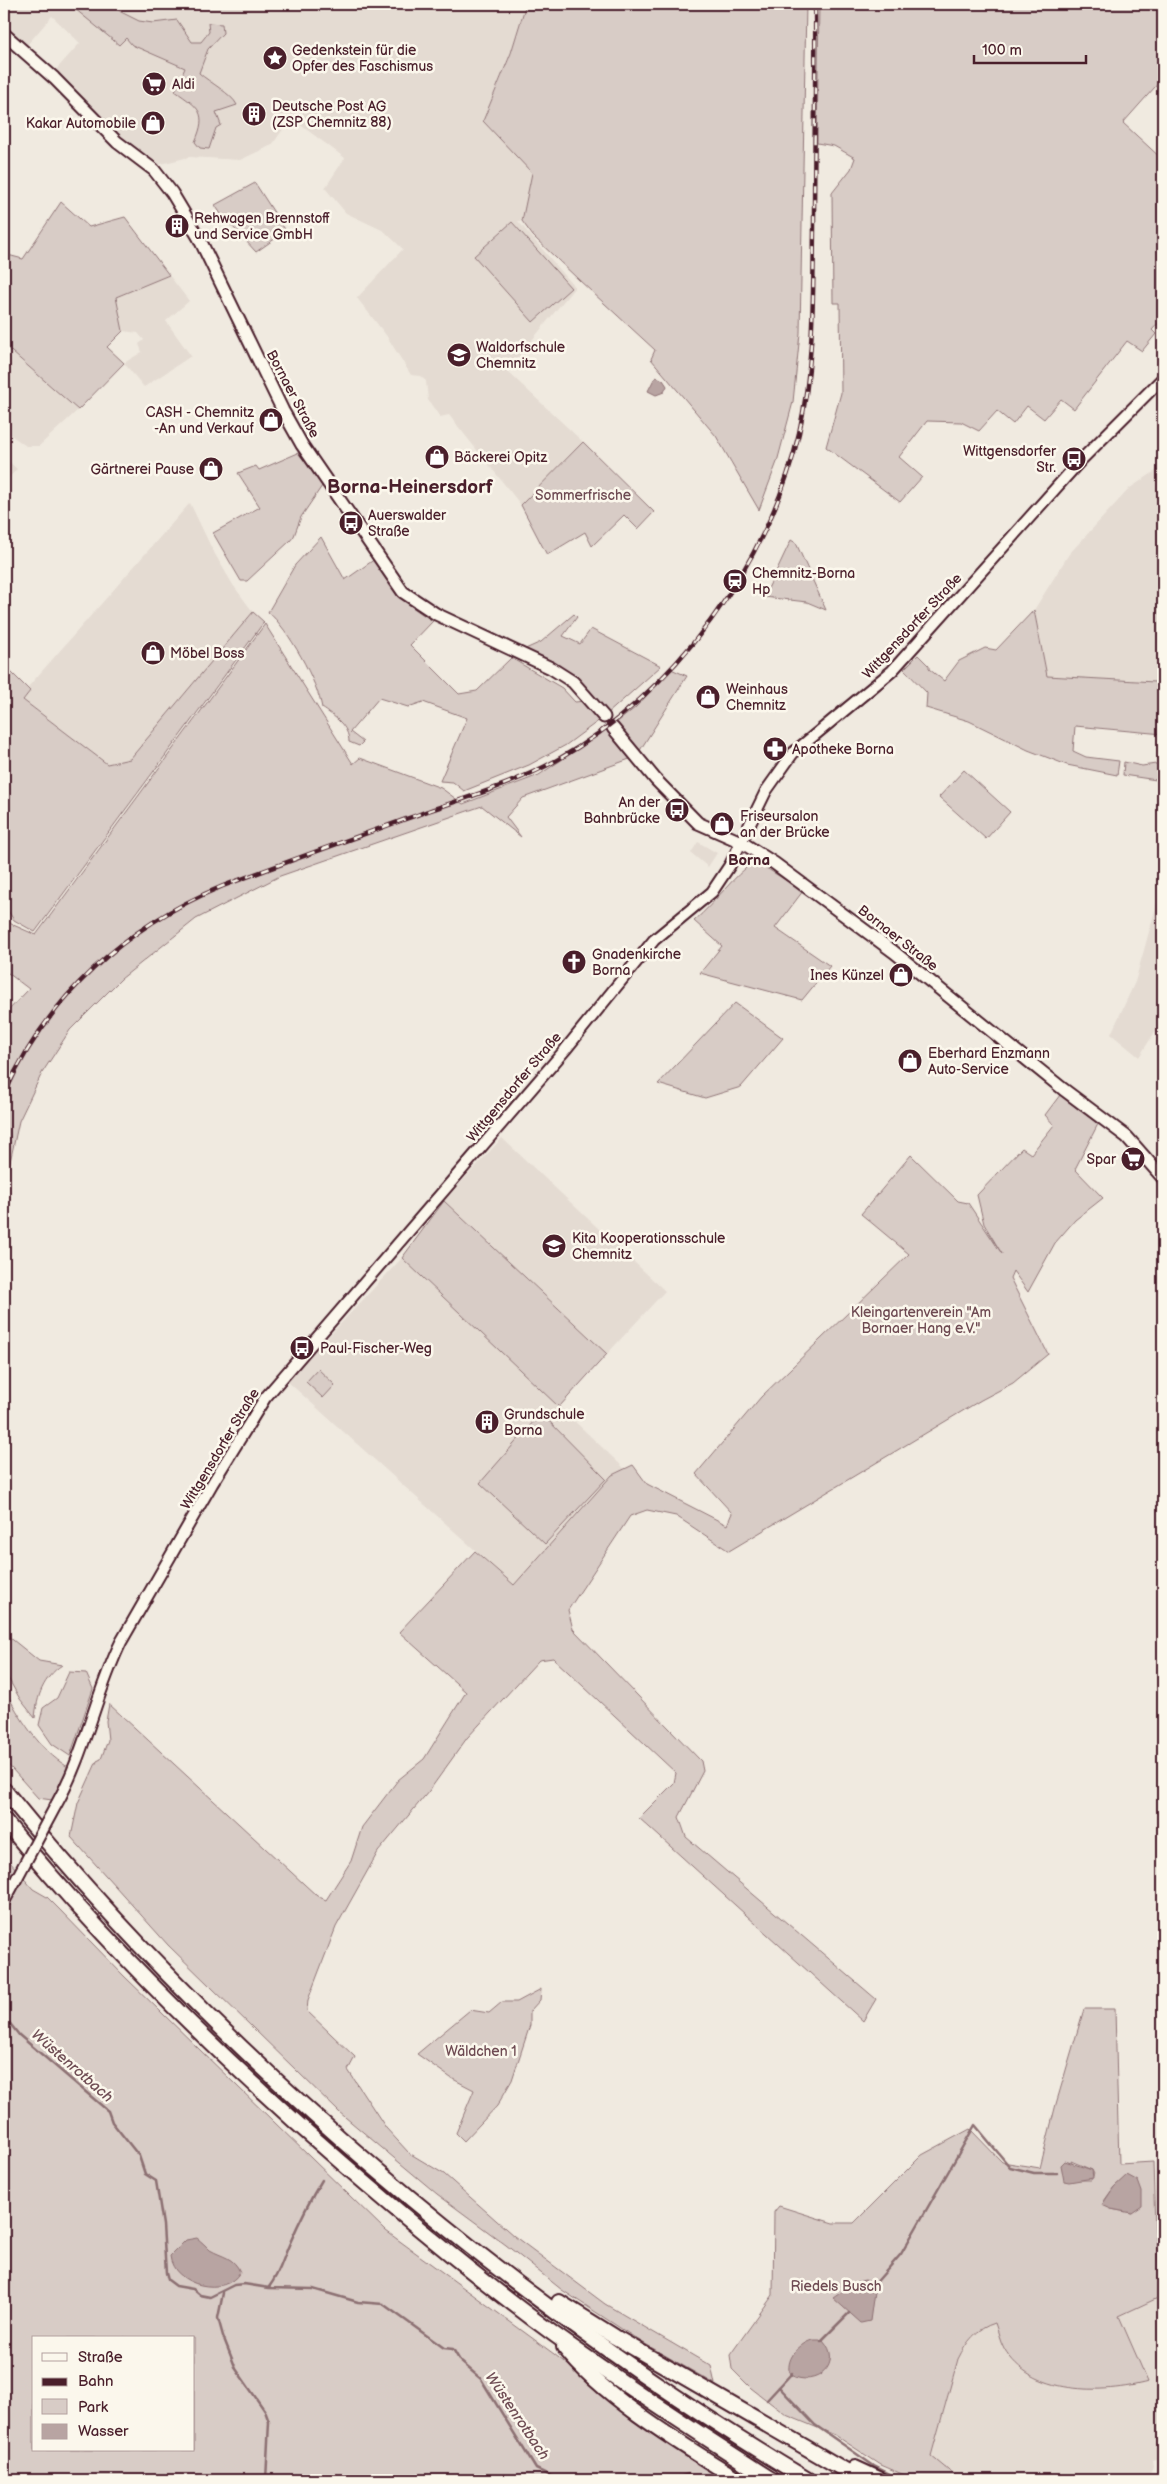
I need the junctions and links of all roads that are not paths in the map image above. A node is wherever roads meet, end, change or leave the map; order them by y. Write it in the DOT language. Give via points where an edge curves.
graph roads {
  1 [pos="4,34"];
  2 [pos="1163,378"];
  3 [pos="604,717"];
  4 [pos="613,728"];
  5 [pos="741,842"];
  6 [pos="1163,1178"];
  7 [pos="4,1790"];
  8 [pos="4,1820"];
  9 [pos="4,1902"];
  10 [pos="492,2263"];
  11 [pos="554,2334"];
  12 [pos="826,2459"];
  13 [pos="739,2480"];
  14 [pos="772,2480"];
  15 [pos="808,2480"];
  16 [pos="862,2480"];
  17 [pos="881,2480"];
  1 -- 3 [label="main road, Bornaer Straße" via="54,78 117,142 154,170 172,193 199,238 297,436 403,592 436,614 551,668 573,682"];
  2 -- 5 [label="street, Wittgensdorfer Straße" via="1081,460 892,671 793,753 766,791"];
  4 -- 5 [label="main road, Bornaer Straße" via="688,814 704,827"];
  5 -- 6 [label="main road, Bornaer Straße" via="894,952 1127,1137"];
  5 -- 9 [label="street, Wittgensdorfer Straße, bridge" via="712,892 654,940 559,1057 265,1398 121,1642 75,1767"];
  7 -- 10 [label="highway" via="131,1936 200,2006 318,2117"];
  8 -- 11 [label="highway" via="116,1948 279,2107 428,2235"];
  10 -- 12 [label="highway" via="516,2270 572,2311"];
  10 -- 15 [label="highway" via="726,2430"];
  11 -- 13 [label="highway" via="575,2361 608,2389 659,2428"];
  11 -- 14 [label="highway"];
  12 -- 16 [label="highway"];
  12 -- 17 [label="highway" via="843,2462"];
}
